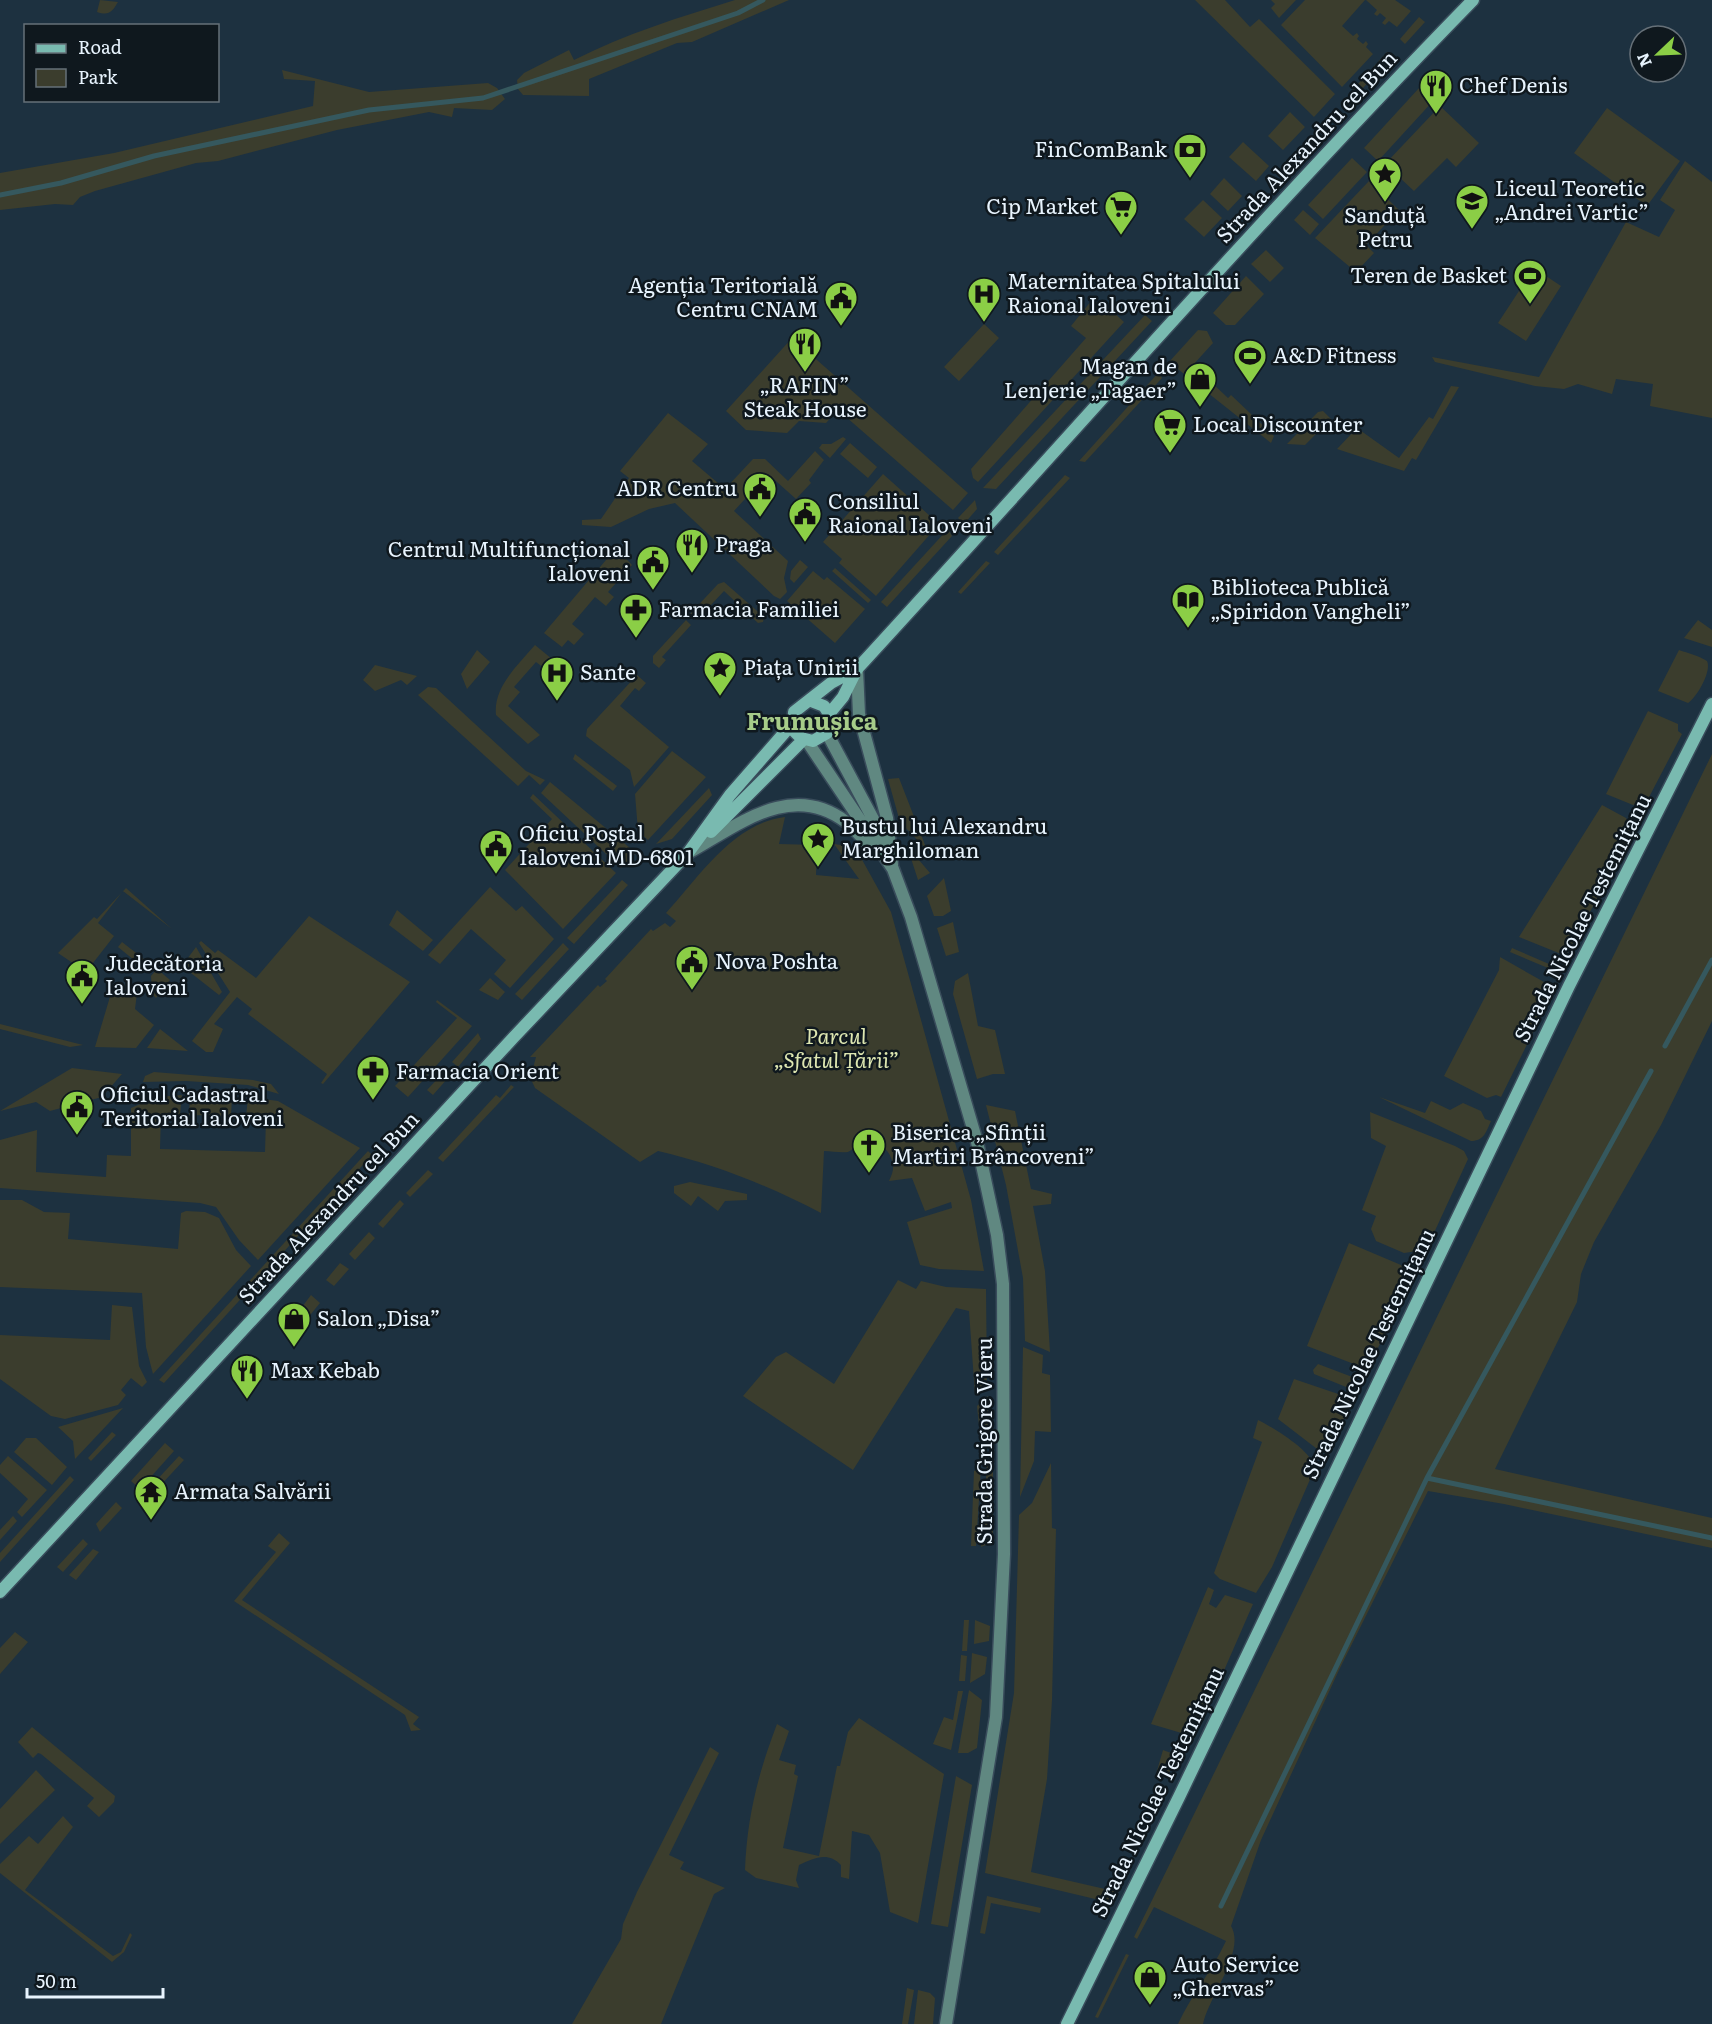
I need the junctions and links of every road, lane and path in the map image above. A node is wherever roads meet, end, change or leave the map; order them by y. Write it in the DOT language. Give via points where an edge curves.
graph roads {
  1 [pos="1473,0"];
  2 [pos="857,669"];
  3 [pos="811,702"];
  4 [pos="1712,704"];
  5 [pos="830,714"];
  6 [pos="792,724"];
  7 [pos="827,733"];
  8 [pos="805,740"];
  9 [pos="891,851"];
  10 [pos="688,853"];
  11 [pos="893,869"];
  12 [pos="0,1592"];
  13 [pos="946,2024"];
  14 [pos="1066,2024"];
  1 -- 2 [label="main road, Strada Alexandru cel Bun" via="1408,66"];
  2 -- 3 [label="main road, Strada Alexandru cel Bun" via="831,683"];
  2 -- 5 [label="main road, Strada Alexandru cel Bun"];
  2 -- 9 [label="street" via="860,714 887,818"];
  3 -- 5 [label="main road" via="824,705"];
  3 -- 6 [label="main road, Strada Alexandru cel Bun" via="798,706"];
  4 -- 14 [label="main road, Strada Nicolae Testemițanu" via="1564,996"];
  5 -- 7 [label="main road, Strada Alexandru cel Bun"];
  6 -- 8 [label="main road" via="797,735"];
  6 -- 10 [label="main road, Strada Alexandru cel Bun" via="730,795"];
  7 -- 8 [label="main road, Strada Alexandru cel Bun" via="819,740"];
  7 -- 9 [label="street"];
  8 -- 10 [label="main road, Strada Alexandru cel Bun"];
  8 -- 11 [label="street"];
  9 -- 11 [label="street"];
  10 -- 11 [label="street" via="761,811 814,807 847,823"];
  10 -- 12 [label="main road, Strada Alexandru cel Bun"];
  11 -- 13 [label="street, Strada Grigore Vieru" via="920,946 977,1142 1003,1284 1004,1566 996,1717"];
}
